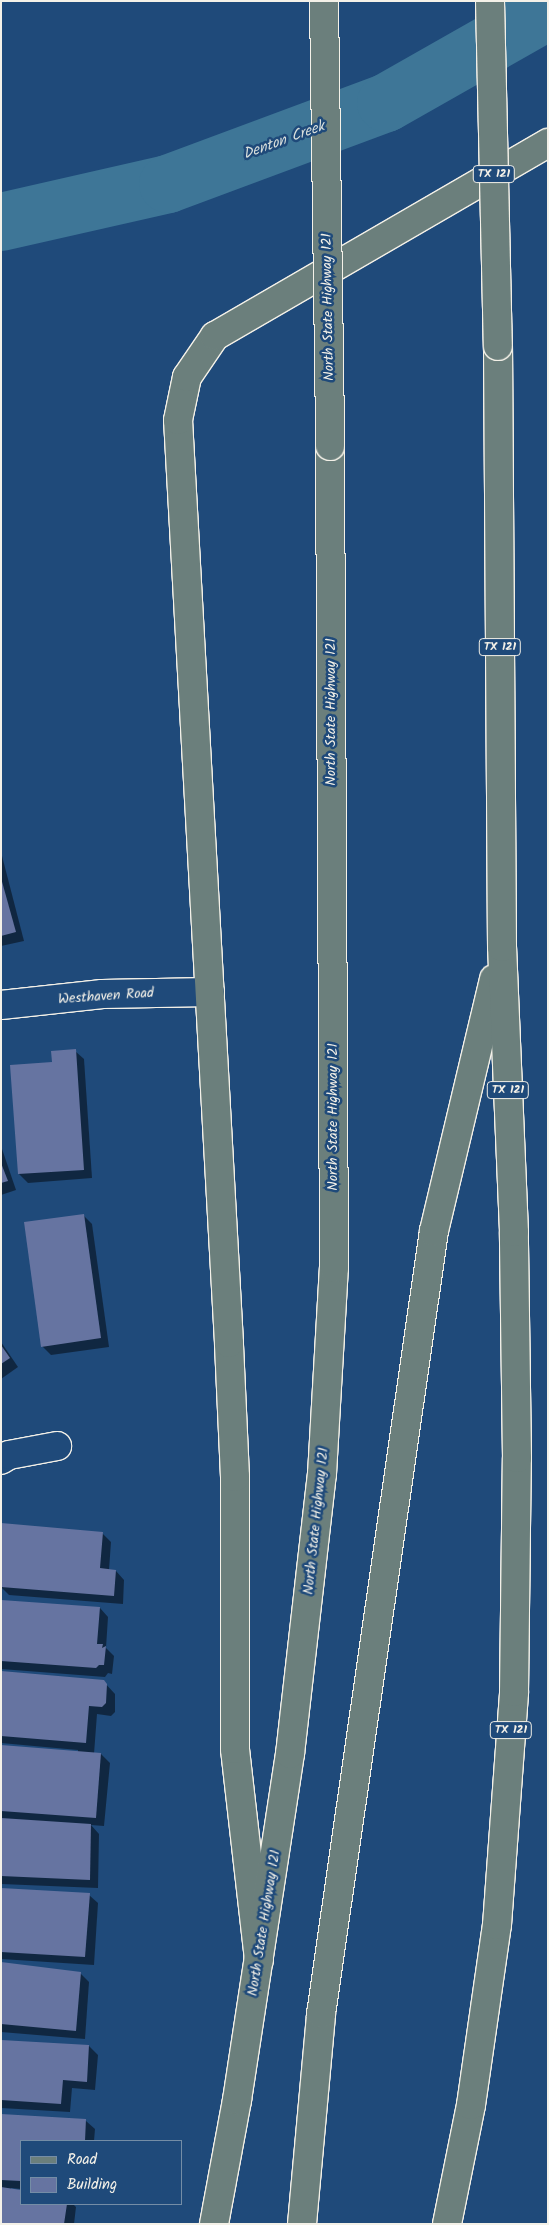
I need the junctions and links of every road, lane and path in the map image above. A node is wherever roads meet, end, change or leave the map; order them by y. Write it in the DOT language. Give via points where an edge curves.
graph roads {
  1 [pos="324,1"];
  2 [pos="490,1"];
  3 [pos="548,143"];
  4 [pos="502,947"];
  5 [pos="210,992"];
  6 [pos="1,1005"];
  7 [pos="57,1446"];
  8 [pos="1,1460"];
  9 [pos="258,1960"];
  10 [pos="214,2224"];
  11 [pos="302,2224"];
  12 [pos="447,2224"];
  1 -- 9 [label="main road, North State Highway 121, bridge" via="334,1268 322,1474 290,1754"];
  2 -- 4 [label="main road, TX 121, bridge" via="498,346"];
  3 -- 5 [label="main road" via="215,336 187,377 178,420"];
  4 -- 11 [label="main road" via="434,1231 321,2014"];
  4 -- 12 [label="main road, TX 121" via="514,1262 517,1458 514,1692 497,1925 471,2105"];
  5 -- 6 [label="street, Westhaven Road" via="102,994"];
  5 -- 9 [label="main road" via="235,1477 235,1749"];
  7 -- 8 [label="street" via="9,1455"];
  9 -- 10 [label="main road, North State Highway 121"];
}
